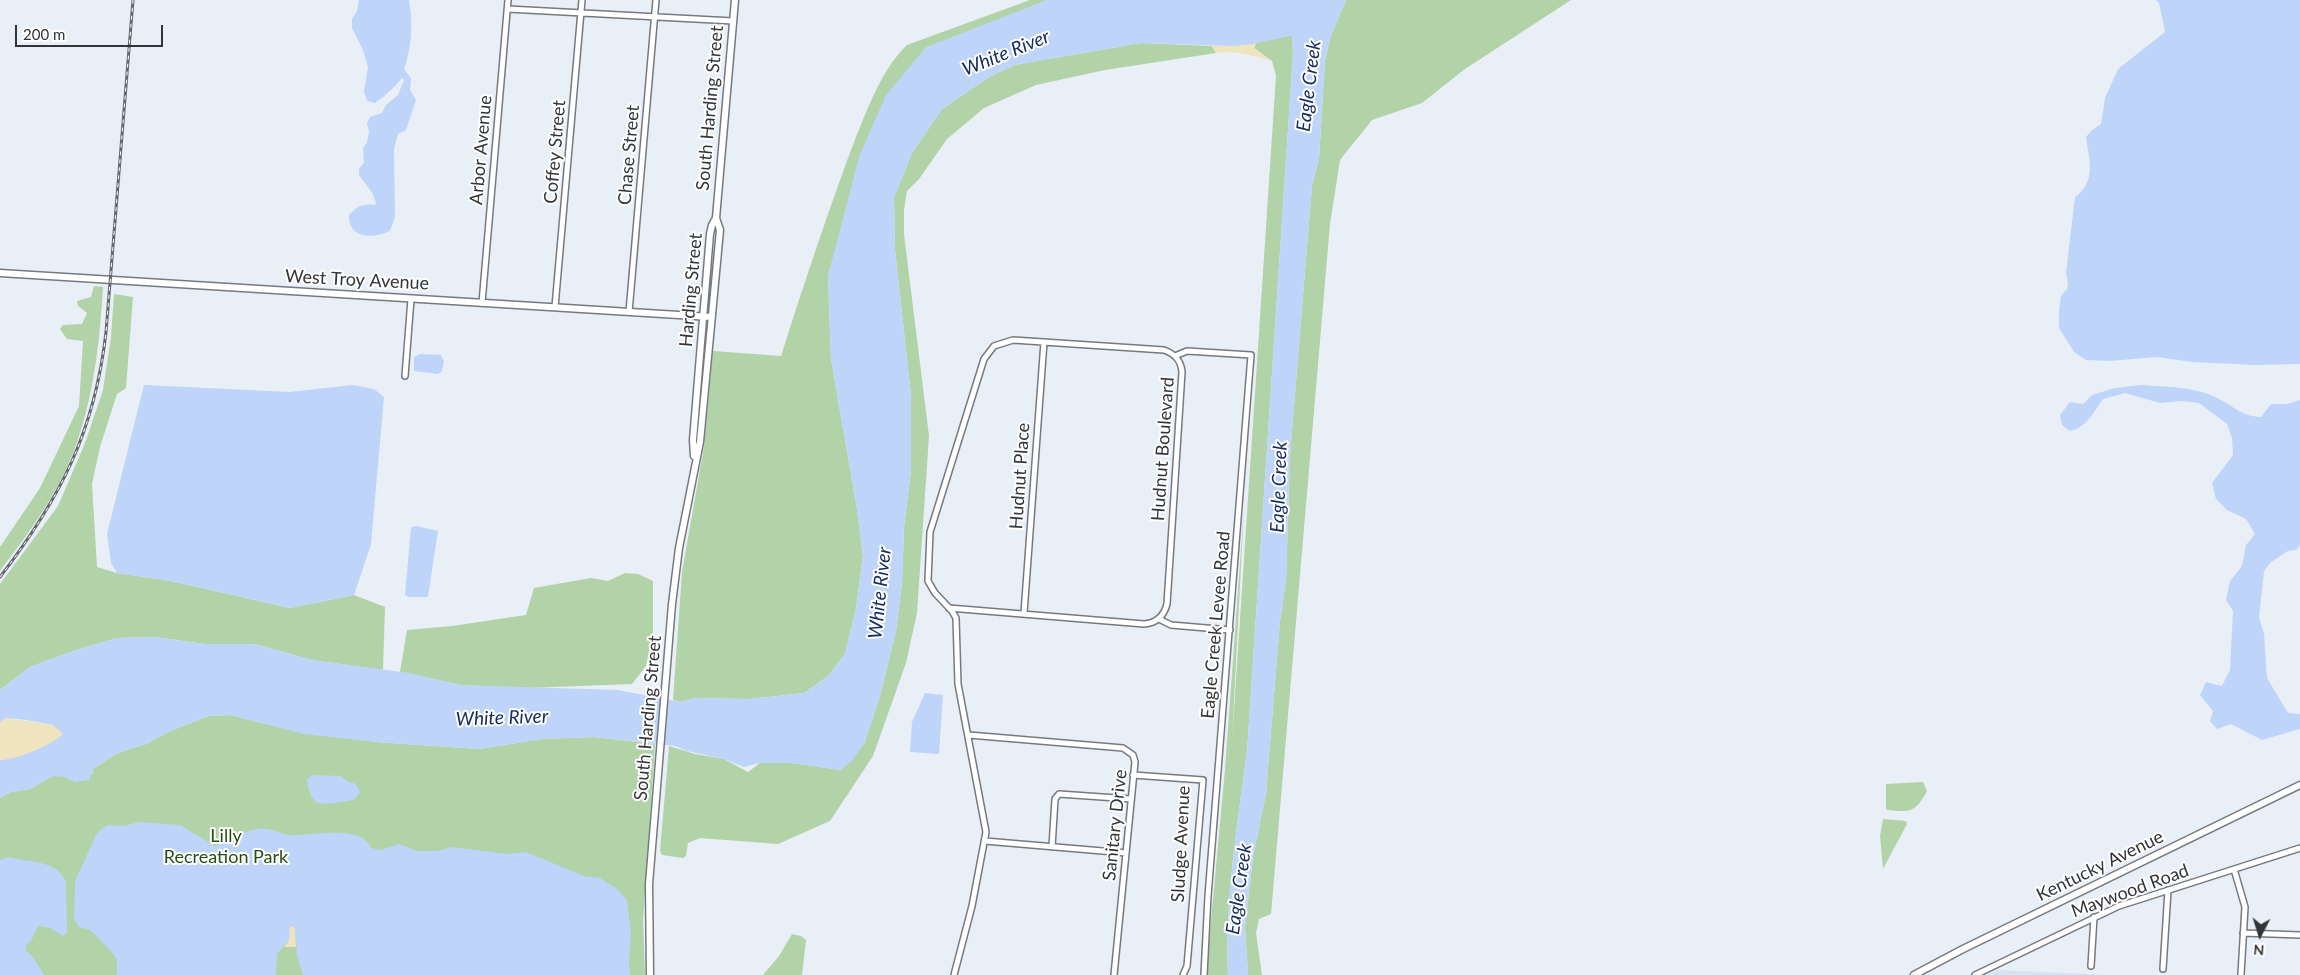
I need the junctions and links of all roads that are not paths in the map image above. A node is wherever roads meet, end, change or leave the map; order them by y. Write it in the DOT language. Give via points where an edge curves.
graph roads {
  1 [pos="508,0"];
  2 [pos="582,0"];
  3 [pos="656,0"];
  4 [pos="734,0"];
  5 [pos="508,9"];
  6 [pos="581,13"];
  7 [pos="654,17"];
  8 [pos="733,21"];
  9 [pos="716,218"];
  10 [pos="0,274"];
  11 [pos="411,299"];
  12 [pos="482,303"];
  13 [pos="555,307"];
  14 [pos="629,312"];
  15 [pos="702,316"];
  16 [pos="711,317"];
  17 [pos="1044,342"];
  18 [pos="1175,356"];
  19 [pos="405,376"];
  20 [pos="694,465"];
  21 [pos="949,608"];
  22 [pos="1024,613"];
  23 [pos="1158,619"];
  24 [pos="1230,630"];
  25 [pos="969,735"];
  26 [pos="1134,774"];
  27 [pos="2300,785"];
  28 [pos="1131,799"];
  29 [pos="985,841"];
  30 [pos="1052,847"];
  31 [pos="2300,848"];
  32 [pos="1126,853"];
  33 [pos="2234,869"];
  34 [pos="2168,890"];
  35 [pos="2094,917"];
  36 [pos="2243,932"];
  37 [pos="2300,935"];
  38 [pos="2091,966"];
  39 [pos="2163,969"];
  40 [pos="2240,974"];
  41 [pos="650,975"];
  42 [pos="954,975"];
  43 [pos="1114,975"];
  44 [pos="1183,975"];
  45 [pos="1204,975"];
  46 [pos="1914,975"];
  47 [pos="1975,975"];
  1 -- 5 [label="street, Arbor Avenue"];
  2 -- 6 [label="street, Coffey Street"];
  3 -- 7 [label="street, Chase Street"];
  4 -- 8 [label="main road, South Harding Street"];
  5 -- 6 [label="street"];
  5 -- 12 [label="street, Arbor Avenue"];
  6 -- 7 [label="street"];
  6 -- 13 [label="street, Coffey Street"];
  7 -- 8 [label="street"];
  7 -- 14 [label="street, Chase Street"];
  8 -- 9 [label="main road, South Harding Street"];
  9 -- 15 [label="main road, Harding Street" via="710,234"];
  9 -- 16 [label="main road, Harding Street" via="720,230"];
  10 -- 11 [label="main road, West Troy Avenue"];
  11 -- 12 [label="main road, West Troy Avenue"];
  11 -- 19 [label="street"];
  12 -- 13 [label="main road, West Troy Avenue"];
  13 -- 14 [label="main road, West Troy Avenue"];
  14 -- 15 [label="main road, West Troy Avenue"];
  15 -- 16 [label="main road, West Troy Avenue"];
  15 -- 20 [label="main road, Harding Street"];
  16 -- 20 [label="main road, Harding Street" via="700,442"];
  17 -- 18 [label="street, Hudnut Boulevard" via="1164,350"];
  17 -- 21 [label="street, Hudnut Boulevard" via="1006,341 992,348 984,359 930,532 928,581"];
  17 -- 22 [label="street, Hudnut Place"];
  18 -- 23 [label="street, Hudnut Boulevard" via="1182,368 1167,604"];
  18 -- 24 [label="street, Eagle Creek Levee Road" via="1187,351 1252,355"];
  20 -- 41 [label="main road, South Harding Street" via="676,565 649,893"];
  21 -- 22 [label="street"];
  21 -- 25 [label="street, Hudnut Boulevard" via="956,618 958,678"];
  22 -- 23 [label="street" via="1144,624"];
  23 -- 24 [label="street" via="1171,625"];
  24 -- 45 [label="street, Eagle Creek Levee Road"];
  25 -- 26 [label="street, Sanitary Drive" via="1123,748 1134,756"];
  25 -- 29 [label="street, Hudnut Boulevard" via="985,817"];
  26 -- 28 [label="street, Sanitary Drive"];
  26 -- 44 [label="street, Sludge Avenue" via="1203,780 1189,952"];
  27 -- 46 [label="main road, Kentucky Avenue"];
  28 -- 30 [label="street" via="1058,794"];
  28 -- 32 [label="street, Sanitary Drive"];
  29 -- 30 [label="street"];
  29 -- 42 [label="street, Hudnut Boulevard"];
  30 -- 32 [label="street"];
  31 -- 33 [label="street, Maywood Road"];
  32 -- 43 [label="street, Sanitary Drive"];
  33 -- 34 [label="street, Maywood Road"];
  33 -- 36 [label="street" via="2245,907"];
  34 -- 35 [label="street, Maywood Road"];
  34 -- 39 [label="street"];
  35 -- 38 [label="street"];
  35 -- 47 [label="street, Maywood Road"];
  36 -- 37 [label="street"];
  36 -- 40 [label="street"];
}
